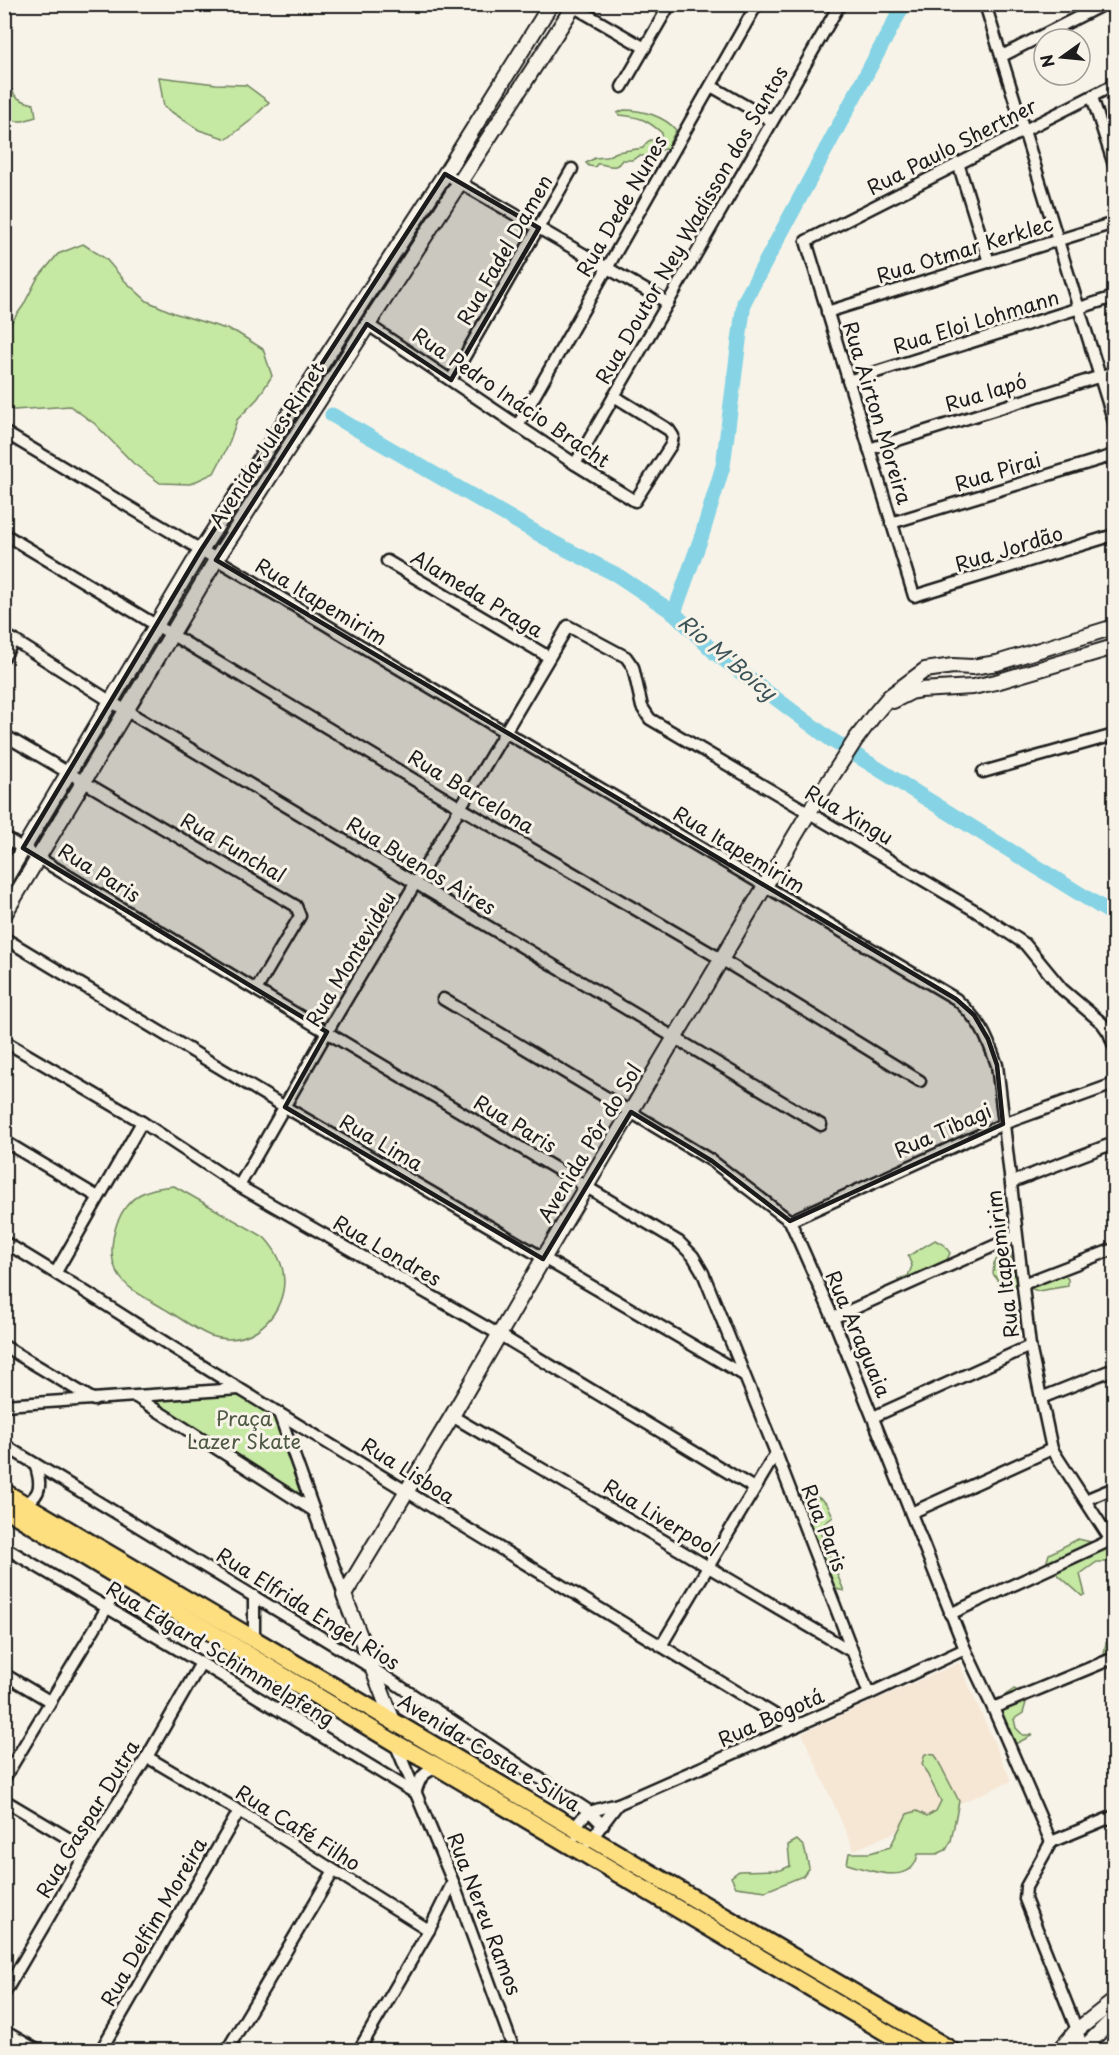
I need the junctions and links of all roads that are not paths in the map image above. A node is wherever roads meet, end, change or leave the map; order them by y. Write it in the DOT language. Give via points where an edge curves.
graph roads {
  1 [pos="551,4"];
  2 [pos="670,4"];
  3 [pos="758,4"];
  4 [pos="840,4"];
  5 [pos="985,4"];
  6 [pos="1104,4"];
  7 [pos="572,5"];
  8 [pos="645,48"];
  9 [pos="1002,56"];
  10 [pos="1114,85"];
  11 [pos="711,86"];
  12 [pos="622,87"];
  13 [pos="1092,97"];
  14 [pos="772,121"];
  15 [pos="1025,129"];
  16 [pos="958,163"];
  17 [pos="1114,165"];
  18 [pos="572,169"];
  19 [pos="445,174"];
  20 [pos="460,183"];
  21 [pos="1114,223"];
  22 [pos="539,228"];
  23 [pos="1059,240"];
  24 [pos="806,241"];
  25 [pos="989,262"];
  26 [pos="607,268"];
  27 [pos="1114,297"];
  28 [pos="668,303"];
  29 [pos="1080,308"];
  30 [pos="827,312"];
  31 [pos="368,324"];
  32 [pos="1114,372"];
  33 [pos="1101,377"];
  34 [pos="452,380"];
  35 [pos="848,381"];
  36 [pos="614,396"];
  37 [pos="1114,422"];
  38 [pos="518,425"];
  39 [pos="4,432"];
  40 [pos="869,449"];
  41 [pos="1114,455"];
  42 [pos="575,464"];
  43 [pos="891,524"];
  44 [pos="4,534"];
  45 [pos="1114,535"];
  46 [pos="201,550"];
  47 [pos="216,560"];
  48 [pos="387,561"];
  49 [pos="914,596"];
  50 [pos="155,625"];
  51 [pos="568,626"];
  52 [pos="1114,627"];
  53 [pos="172,635"];
  54 [pos="9,637"];
  55 [pos="1114,647"];
  56 [pos="4,657"];
  57 [pos="549,657"];
  58 [pos="972,667"];
  59 [pos="925,670"];
  60 [pos="973,687"];
  61 [pos="934,689"];
  62 [pos="110,701"];
  63 [pos="126,711"];
  64 [pos="874,715"];
  65 [pos="505,732"];
  66 [pos="4,735"];
  67 [pos="1114,735"];
  68 [pos="983,772"];
  69 [pos="68,773"];
  70 [pos="84,782"];
  71 [pos="461,808"];
  72 [pos="808,812"];
  73 [pos="4,837"];
  74 [pos="24,848"];
  75 [pos="39,857"];
  76 [pos="4,881"];
  77 [pos="416,884"];
  78 [pos="764,886"];
  79 [pos="4,915"];
  80 [pos="4,938"];
  81 [pos="721,959"];
  82 [pos="256,990"];
  83 [pos="443,999"];
  84 [pos="327,1032"];
  85 [pos="675,1038"];
  86 [pos="4,1041"];
  87 [pos="1114,1046"];
  88 [pos="920,1081"];
  89 [pos="1114,1084"];
  90 [pos="285,1107"];
  91 [pos="631,1112"];
  92 [pos="142,1122"];
  93 [pos="1003,1124"];
  94 [pos="821,1125"];
  95 [pos="4,1141"];
  96 [pos="1114,1143"];
  97 [pos="1011,1182"];
  98 [pos="239,1186"];
  99 [pos="586,1188"];
  100 [pos="98,1197"];
  101 [pos="790,1221"];
  102 [pos="1016,1236"];
  103 [pos="4,1242"];
  104 [pos="1114,1249"];
  105 [pos="543,1259"];
  106 [pos="56,1272"];
  107 [pos="1023,1284"];
  108 [pos="833,1318"];
  109 [pos="500,1335"];
  110 [pos="4,1346"];
  111 [pos="1030,1346"];
  112 [pos="1114,1370"];
  113 [pos="742,1374"];
  114 [pos="238,1389"];
  115 [pos="135,1397"];
  116 [pos="1041,1398"];
  117 [pos="94,1400"];
  118 [pos="4,1406"];
  119 [pos="279,1413"];
  120 [pos="453,1416"];
  121 [pos="873,1417"];
  122 [pos="4,1445"];
  123 [pos="1052,1449"];
  124 [pos="776,1453"];
  125 [pos="35,1464"];
  126 [pos="754,1488"];
  127 [pos="1114,1488"];
  128 [pos="4,1492"];
  129 [pos="406,1492"];
  130 [pos="1085,1500"];
  131 [pos="25,1504"];
  132 [pos="4,1508"];
  133 [pos="314,1511"];
  134 [pos="911,1513"];
  135 [pos="1113,1543"];
  136 [pos="4,1547"];
  137 [pos="708,1567"];
  138 [pos="120,1577"];
  139 [pos="344,1595"];
  140 [pos="254,1596"];
  141 [pos="108,1606"];
  142 [pos="950,1614"];
  143 [pos="254,1640"];
  144 [pos="661,1646"];
  145 [pos="964,1649"];
  146 [pos="851,1651"];
  147 [pos="1114,1658"];
  148 [pos="201,1662"];
  149 [pos="372,1668"];
  150 [pos="4,1674"];
  151 [pos="869,1694"];
  152 [pos="51,1702"];
  153 [pos="361,1702"];
  154 [pos="993,1708"];
  155 [pos="393,1720"];
  156 [pos="795,1727"];
  157 [pos="394,1743"];
  158 [pos="147,1757"];
  159 [pos="438,1767"];
  160 [pos="4,1779"];
  161 [pos="415,1793"];
  162 [pos="4,1800"];
  163 [pos="618,1804"];
  164 [pos="238,1811"];
  165 [pos="589,1811"];
  166 [pos="1114,1816"];
  167 [pos="603,1825"];
  168 [pos="576,1829"];
  169 [pos="593,1839"];
  170 [pos="1051,1842"];
  171 [pos="88,1850"];
  172 [pos="579,1850"];
  173 [pos="333,1872"];
  174 [pos="453,1882"];
  175 [pos="429,1930"];
  176 [pos="4,1994"];
  177 [pos="1114,2001"];
  178 [pos="1114,2018"];
  179 [pos="1077,2030"];
  180 [pos="4,2031"];
  181 [pos="18,2039"];
  182 [pos="4,2044"];
  183 [pos="37,2050"];
  184 [pos="101,2050"];
  185 [pos="227,2050"];
  186 [pos="359,2050"];
  187 [pos="514,2050"];
  188 [pos="916,2050"];
  189 [pos="951,2050"];
  190 [pos="1060,2050"];
  191 [pos="1082,2050"];
  1 -- 19 [label="main road, Avenida Jules Rimet"];
  2 -- 8 [label="street"];
  3 -- 11 [label="street, Rua Dede Nunes"];
  4 -- 14 [label="street, Rua Doutor Ney Wadisson dos Santos"];
  5 -- 9 [label="street"];
  6 -- 9 [label="street"];
  7 -- 8 [label="street"];
  7 -- 20 [label="main road, Avenida Jules Rimet"];
  8 -- 12 [label="street"];
  9 -- 15 [label="street"];
  10 -- 13 [label="street, Rua Paulo Shertner"];
  11 -- 14 [label="street"];
  11 -- 26 [label="street, Rua Dede Nunes"];
  13 -- 15 [label="street, Rua Paulo Shertner"];
  13 -- 17 [label="street"];
  14 -- 28 [label="street, Rua Doutor Ney Wadisson dos Santos"];
  15 -- 16 [label="street, Rua Paulo Shertner"];
  15 -- 23 [label="street"];
  16 -- 24 [label="street, Rua Paulo Shertner"];
  16 -- 25 [label="street"];
  18 -- 22 [label="street, Rua Fadel Damen"];
  19 -- 20 [label="street"];
  19 -- 46 [label="main road, Avenida Jules Rimet"];
  20 -- 22 [label="street"];
  20 -- 31 [label="main road, Avenida Jules Rimet"];
  21 -- 23 [label="street, Rua Otmar Kerklec"];
  22 -- 26 [label="street"];
  22 -- 34 [label="street, Rua Fadel Damen"];
  23 -- 25 [label="street, Rua Otmar Kerklec"];
  23 -- 29 [label="street"];
  24 -- 30 [label="street, Rua Airton Moreira"];
  25 -- 30 [label="street, Rua Otmar Kerklec"];
  26 -- 28 [label="street"];
  26 -- 38 [label="street, Rua Dede Nunes"];
  27 -- 29 [label="street, Rua Eloi Lohmann"];
  28 -- 36 [label="street, Rua Doutor Ney Wadisson dos Santos"];
  29 -- 33 [label="street"];
  29 -- 35 [label="street, Rua Eloi Lohmann"];
  30 -- 35 [label="street, Rua Airton Moreira"];
  31 -- 34 [label="street, Rua Pedro Inácio Bracht"];
  31 -- 47 [label="main road, Avenida Jules Rimet"];
  32 -- 33 [label="street, Rua Iapó"];
  33 -- 37 [label="street"];
  33 -- 40 [label="street, Rua Iapó"];
  34 -- 38 [label="street, Rua Pedro Inácio Bracht"];
  35 -- 40 [label="street, Rua Airton Moreira"];
  36 -- 42 [label="street, Rua Doutor Ney Wadisson dos Santos"];
  36 -- 42 [label="street, Rua Pedro Inácio Bracht" via="669,430 673,436 671,445 636,501"];
  38 -- 42 [label="street, Rua Pedro Inácio Bracht"];
  39 -- 46 [label="street, Rua Itapemirim"];
  40 -- 43 [label="street, Rua Airton Moreira"];
  41 -- 43 [label="street, Rua Pirai"];
  43 -- 49 [label="street, Rua Airton Moreira"];
  44 -- 50 [label="street, Rua Barcelona"];
  45 -- 49 [label="street, Rua Jordão"];
  46 -- 47 [label="street, Rua Itapemirim"];
  46 -- 50 [label="main road, Avenida Jules Rimet"];
  47 -- 53 [label="main road, Avenida Jules Rimet"];
  47 -- 65 [label="street, Rua Itapemirim"];
  48 -- 57 [label="street, Alameda Praga"];
  50 -- 53 [label="street, Rua Barcelona"];
  50 -- 62 [label="main road, Avenida Jules Rimet"];
  51 -- 57 [label="street, Rua Montevideu"];
  51 -- 72 [label="street, Rua Xingu" via="626,657 633,667 642,707 650,719"];
  52 -- 58 [label="main road, Avenida Pôr do Sol" via="998,663"];
  53 -- 63 [label="main road, Avenida Jules Rimet"];
  53 -- 71 [label="street, Rua Barcelona"];
  54 -- 56 [label="street"];
  54 -- 62 [label="street, Rua Buenos Aires"];
  55 -- 60 [label="main road, Avenida Pôr do Sol"];
  57 -- 65 [label="street, Rua Montevideu"];
  58 -- 59 [label="main road, Avenida Pôr do Sol"];
  58 -- 60 [label="main road"];
  59 -- 61 [label="main road"];
  59 -- 64 [label="main road, Avenida Pôr do Sol" via="890,696"];
  60 -- 61 [label="main road, Avenida Pôr do Sol"];
  61 -- 64 [label="main road, Avenida Pôr do Sol" via="910,692"];
  62 -- 63 [label="street, Rua Buenos Aires"];
  62 -- 69 [label="main road, Avenida Jules Rimet"];
  63 -- 70 [label="main road, Avenida Jules Rimet"];
  63 -- 77 [label="street, Rua Buenos Aires"];
  64 -- 72 [label="main road, Avenida Pôr do Sol"];
  65 -- 71 [label="street, Rua Montevideu"];
  65 -- 78 [label="street, Rua Itapemirim"];
  66 -- 69 [label="street, Rua Funchal"];
  67 -- 68 [label="street"];
  69 -- 70 [label="street, Rua Funchal"];
  69 -- 74 [label="main road, Avenida Jules Rimet"];
  70 -- 75 [label="main road, Avenida Jules Rimet"];
  70 -- 82 [label="street, Rua Funchal" via="296,906 300,916"];
  71 -- 77 [label="street, Rua Montevideu"];
  71 -- 81 [label="street, Rua Barcelona"];
  72 -- 78 [label="main road, Avenida Pôr do Sol"];
  72 -- 87 [label="street, Rua Xingu" via="1025,944 1062,989 1102,1023"];
  73 -- 74 [label="street, Rua Paris"];
  74 -- 75 [label="street, Rua Paris"];
  74 -- 76 [label="main road, Avenida Jules Rimet"];
  75 -- 79 [label="main road, Avenida Jules Rimet"];
  75 -- 82 [label="street, Rua Paris"];
  77 -- 84 [label="street, Rua Montevideu"];
  77 -- 85 [label="street, Rua Buenos Aires"];
  78 -- 81 [label="main road, Avenida Pôr do Sol"];
  78 -- 93 [label="street, Rua Itapemirim" via="956,999 974,1015 988,1039 996,1065"];
  80 -- 90 [label="street, Rua Lima"];
  81 -- 85 [label="main road, Avenida Pôr do Sol"];
  81 -- 88 [label="street, Rua Barcelona"];
  82 -- 84 [label="street, Rua Paris"];
  83 -- 91 [label="street, Rua Araguaia"];
  84 -- 90 [label="street, Rua Montevideu"];
  84 -- 99 [label="street, Rua Paris"];
  85 -- 91 [label="main road, Avenida Pôr do Sol"];
  85 -- 94 [label="street, Rua Buenos Aires"];
  86 -- 92 [label="street, Rua Londres"];
  89 -- 93 [label="street, Rua Tibagi"];
  90 -- 98 [label="street, Rua Montevideu"];
  90 -- 105 [label="street, Rua Lima"];
  91 -- 99 [label="main road, Avenida Pôr do Sol"];
  91 -- 101 [label="street, Rua Araguaia" via="712,1161"];
  92 -- 98 [label="street, Rua Londres"];
  92 -- 100 [label="street"];
  93 -- 97 [label="street, Rua Itapemirim"];
  93 -- 101 [label="street, Rua Tibagi"];
  95 -- 100 [label="street"];
  96 -- 97 [label="street"];
  97 -- 102 [label="street, Rua Itapemirim"];
  98 -- 109 [label="street, Rua Londres"];
  99 -- 105 [label="main road, Avenida Pôr do Sol"];
  99 -- 113 [label="street, Rua Paris" via="680,1242 693,1256"];
  100 -- 106 [label="street"];
  101 -- 108 [label="street, Rua Araguaia"];
  102 -- 107 [label="street, Rua Itapemirim"];
  102 -- 108 [label="street"];
  103 -- 106 [label="street, Rua Lisboa"];
  104 -- 107 [label="street"];
  105 -- 109 [label="main road, Avenida Pôr do Sol"];
  105 -- 113 [label="street, Rua Lima"];
  106 -- 114 [label="street, Rua Lisboa"];
  107 -- 111 [label="street, Rua Itapemirim"];
  108 -- 121 [label="street, Rua Araguaia"];
  109 -- 120 [label="main road, Avenida Pôr do Sol"];
  109 -- 126 [label="street, Rua Londres"];
  110 -- 117 [label="street"];
  111 -- 116 [label="street, Rua Itapemirim"];
  111 -- 121 [label="street"];
  112 -- 116 [label="street"];
  113 -- 124 [label="street, Rua Paris"];
  114 -- 115 [label="street"];
  114 -- 119 [label="street, Rua Lisboa"];
  115 -- 117 [label="street"];
  115 -- 133 [label="street"];
  116 -- 123 [label="street, Rua Itapemirim"];
  117 -- 118 [label="street"];
  119 -- 129 [label="street, Rua Lisboa"];
  119 -- 133 [label="street"];
  120 -- 129 [label="main road, Avenida Pôr do Sol"];
  120 -- 137 [label="street, Rua Liverpool"];
  121 -- 134 [label="street, Rua Araguaia"];
  122 -- 125 [label="street, Rua Elfrida Engel Rios"];
  123 -- 130 [label="street, Rua Itapemirim"];
  123 -- 134 [label="street"];
  124 -- 126 [label="street"];
  124 -- 146 [label="street, Rua Paris"];
  125 -- 131 [label="street" via="39,1491"];
  125 -- 140 [label="street, Rua Elfrida Engel Rios"];
  126 -- 137 [label="street"];
  127 -- 130 [label="street"];
  128 -- 131 [label="main road, Avenida Costa e Silva"];
  129 -- 139 [label="main road, Avenida Pôr do Sol"];
  129 -- 144 [label="street, Rua Lisboa"];
  130 -- 135 [label="street, Rua Itapemirim"];
  131 -- 143 [label="main road, Avenida Costa e Silva"];
  132 -- 138 [label="main road, Avenida Costa e Silva"];
  133 -- 139 [label="street"];
  134 -- 142 [label="street, Rua Araguaia"];
  135 -- 142 [label="street"];
  136 -- 141 [label="street, Rua Edgard Schimmelpfeng"];
  137 -- 144 [label="street"];
  137 -- 146 [label="street, Rua Liverpool"];
  138 -- 141 [label="street"];
  138 -- 157 [label="main road, Avenida Costa e Silva"];
  139 -- 149 [label="main road"];
  140 -- 143 [label="street"];
  140 -- 149 [label="street, Rua Elfrida Engel Rios"];
  141 -- 148 [label="street, Rua Edgard Schimmelpfeng"];
  141 -- 152 [label="street"];
  142 -- 145 [label="street, Rua Araguaia"];
  143 -- 153 [label="main road, Avenida Costa e Silva"];
  144 -- 156 [label="street, Rua Lisboa"];
  145 -- 151 [label="street, Rua Bogotá"];
  145 -- 154 [label="street, Rua Araguaia"];
  146 -- 151 [label="street, Rua Paris"];
  147 -- 154 [label="street"];
  148 -- 158 [label="street, Rua Gaspar Dutra"];
  148 -- 161 [label="street, Rua Edgard Schimmelpfeng"];
  149 -- 153 [label="main road" via="374,1692"];
  149 -- 155 [label="main road"];
  149 -- 165 [label="street, Rua Elfrida Engel Rios"];
  150 -- 152 [label="street"];
  151 -- 156 [label="street, Rua Bogotá"];
  152 -- 160 [label="street"];
  153 -- 155 [label="main road, Avenida Costa e Silva"];
  154 -- 170 [label="street, Rua Araguaia"];
  155 -- 168 [label="main road, Avenida Costa e Silva"];
  156 -- 163 [label="street, Rua Bogotá"];
  157 -- 159 [label="main road, Avenida Costa e Silva"];
  157 -- 161 [label="street, Rua Nereu Ramos"];
  158 -- 164 [label="street, Rua Café Filho"];
  158 -- 171 [label="street, Rua Gaspar Dutra"];
  159 -- 161 [label="street" via="424,1772"];
  159 -- 172 [label="main road, Avenida Costa e Silva"];
  161 -- 174 [label="street, Rua Nereu Ramos"];
  162 -- 171 [label="street"];
  163 -- 165 [label="street, Rua Bogotá"];
  163 -- 167 [label="street"];
  164 -- 173 [label="street, Rua Café Filho"];
  164 -- 184 [label="street, Rua Delfim Moreira"];
  165 -- 167 [label="street, Rua Elfrida Engel Rios"];
  165 -- 168 [label="street"];
  166 -- 170 [label="street"];
  167 -- 169 [label="street"];
  168 -- 169 [label="main road, Avenida Costa e Silva"];
  168 -- 172 [label="street"];
  169 -- 172 [label="street"];
  169 -- 189 [label="main road, Avenida Costa e Silva"];
  170 -- 179 [label="street" via="1026,1887 1025,1899"];
  171 -- 176 [label="street, Rua Gaspar Dutra"];
  172 -- 188 [label="main road, Avenida Costa e Silva"];
  173 -- 175 [label="street, Rua Café Filho"];
  173 -- 185 [label="street"];
  174 -- 175 [label="street"];
  174 -- 187 [label="street, Rua Nereu Ramos"];
  175 -- 186 [label="street"];
  177 -- 179 [label="main road"];
  178 -- 191 [label="main road"];
  179 -- 190 [label="main road"];
  179 -- 191 [label="street"];
  180 -- 181 [label="street"];
  181 -- 182 [label="street"];
  181 -- 183 [label="street"];
}
